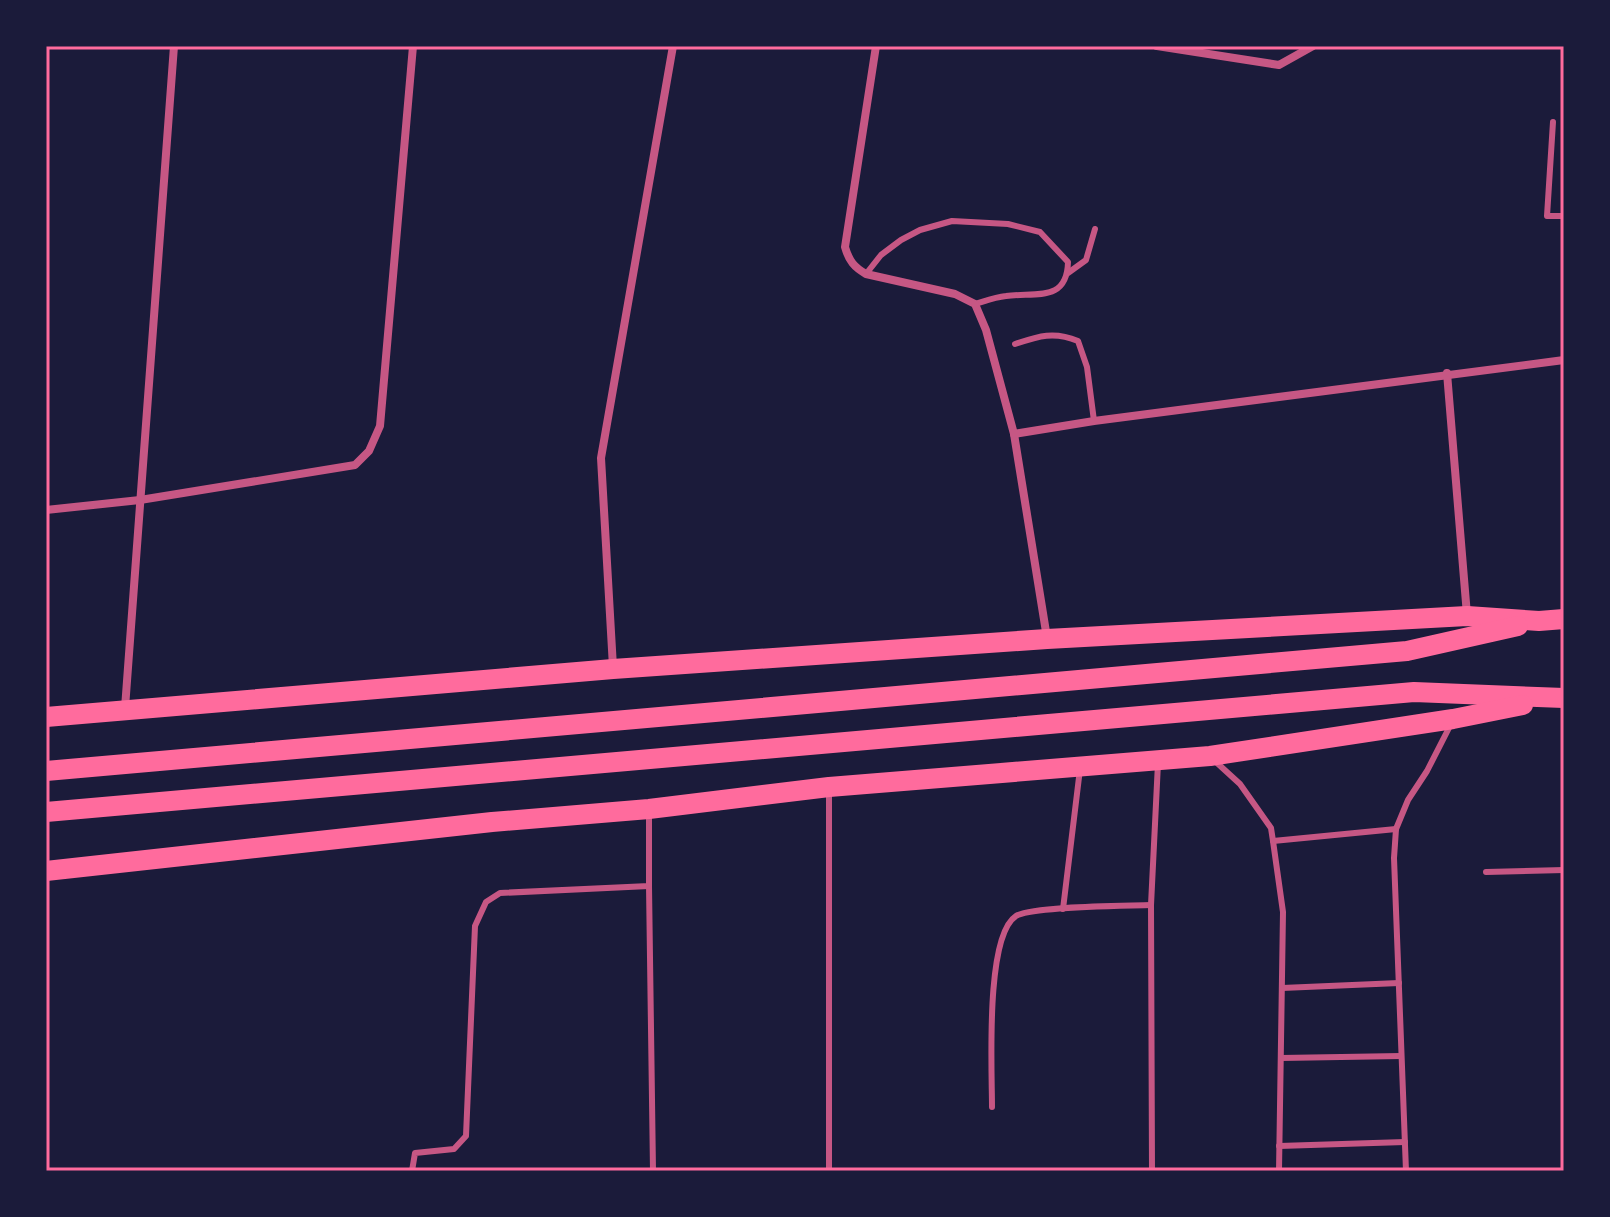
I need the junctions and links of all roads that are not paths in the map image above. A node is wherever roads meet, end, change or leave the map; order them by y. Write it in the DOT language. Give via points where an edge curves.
graph roads {
  1 [pos="174,46"];
  2 [pos="413,46"];
  3 [pos="673,46"];
  4 [pos="876,46"];
  5 [pos="1157,46"];
  6 [pos="1313,46"];
  7 [pos="1553,122"];
  8 [pos="1564,216"];
  9 [pos="1095,229"];
  10 [pos="1068,273"];
  11 [pos="866,274"];
  12 [pos="975,304"];
  13 [pos="1015,344"];
  14 [pos="1564,360"];
  15 [pos="1447,373"];
  16 [pos="1094,421"];
  17 [pos="1014,434"];
  18 [pos="140,500"];
  19 [pos="46,510"];
  20 [pos="1467,616"];
  21 [pos="1564,619"];
  22 [pos="1539,621"];
  23 [pos="1047,639"];
  24 [pos="613,669"];
  25 [pos="1559,698"];
  26 [pos="125,709"];
  27 [pos="46,717"];
  28 [pos="1453,719"];
  29 [pos="1210,756"];
  30 [pos="1158,760"];
  31 [pos="1081,767"];
  32 [pos="46,771"];
  33 [pos="829,787"];
  34 [pos="649,809"];
  35 [pos="46,812"];
  36 [pos="1396,829"];
  37 [pos="1273,841"];
  38 [pos="1564,870"];
  39 [pos="46,871"];
  40 [pos="1486,872"];
  41 [pos="649,886"];
  42 [pos="1151,905"];
  43 [pos="1063,909"];
  44 [pos="1399,983"];
  45 [pos="1282,988"];
  46 [pos="1401,1056"];
  47 [pos="1281,1058"];
  48 [pos="992,1107"];
  49 [pos="1405,1142"];
  50 [pos="1279,1146"];
  51 [pos="412,1171"];
  52 [pos="653,1171"];
  53 [pos="829,1171"];
  54 [pos="1152,1171"];
  55 [pos="1279,1171"];
  56 [pos="1406,1171"];
  1 -- 18 [label="street"];
  2 -- 18 [label="street" via="376,439 355,465"];
  3 -- 24 [label="street" via="601,458"];
  4 -- 11 [label="street" via="845,247 856,269"];
  5 -- 6 [label="street" via="1279,65"];
  7 -- 8 [label="lane" via="1547,216"];
  9 -- 10 [label="lane" via="1086,260"];
  10 -- 11 [label="lane" via="1068,262 1040,232 952,221 901,240"];
  10 -- 12 [label="lane" via="1058,289 1042,296 1006,296"];
  11 -- 12 [label="street" via="955,294"];
  12 -- 17 [label="street"];
  13 -- 16 [label="lane" via="1047,333 1078,341"];
  14 -- 15 [label="street"];
  15 -- 16 [label="street"];
  15 -- 20 [label="street"];
  16 -- 17 [label="street"];
  17 -- 23 [label="street"];
  18 -- 19 [label="street"];
  18 -- 26 [label="street"];
  20 -- 22 [label="main road"];
  20 -- 23 [label="main road"];
  21 -- 22 [label="main road"];
  22 -- 32 [label="main road" via="1407,651"];
  23 -- 24 [label="main road"];
  24 -- 26 [label="main road"];
  25 -- 28 [label="main road"];
  25 -- 35 [label="main road" via="1414,692"];
  26 -- 27 [label="main road"];
  28 -- 29 [label="main road"];
  28 -- 36 [label="lane"];
  29 -- 30 [label="main road"];
  29 -- 37 [label="lane" via="1240,784 1271,828"];
  30 -- 31 [label="main road"];
  30 -- 42 [label="lane"];
  31 -- 33 [label="main road"];
  31 -- 43 [label="lane"];
  33 -- 34 [label="main road"];
  33 -- 53 [label="lane"];
  34 -- 39 [label="main road"];
  34 -- 41 [label="lane"];
  36 -- 37 [label="lane"];
  36 -- 44 [label="lane"];
  37 -- 45 [label="lane" via="1283,912"];
  38 -- 40 [label="lane"];
  41 -- 51 [label="lane" via="500,893 486,902 475,926 466,1136 454,1149 415,1153"];
  41 -- 52 [label="lane"];
  42 -- 43 [label="lane"];
  42 -- 54 [label="lane"];
  43 -- 48 [label="lane" via="1018,915 1000,942 992,1000"];
  44 -- 45 [label="lane"];
  44 -- 46 [label="lane"];
  45 -- 47 [label="lane"];
  46 -- 47 [label="lane"];
  46 -- 49 [label="lane"];
  47 -- 50 [label="lane"];
  49 -- 50 [label="lane"];
  49 -- 56 [label="lane"];
  50 -- 55 [label="lane"];
}
